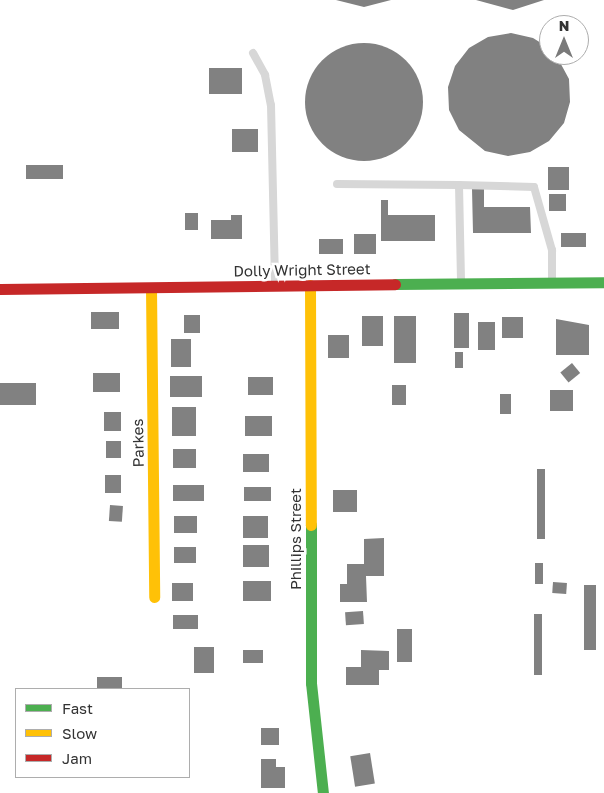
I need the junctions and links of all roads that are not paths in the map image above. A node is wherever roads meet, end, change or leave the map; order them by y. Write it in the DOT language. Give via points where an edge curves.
graph roads {
  1 [pos="253,53"];
  2 [pos="337,184"];
  3 [pos="459,185"];
  4 [pos="552,282"];
  5 [pos="604,282"];
  6 [pos="461,283"];
  7 [pos="275,285"];
  8 [pos="310,285"];
  9 [pos="151,288"];
  10 [pos="0,289"];
  11 [pos="154,598"];
  12 [pos="323,793"];
  1 -- 7 [label="lane" via="265,75 273,125"];
  2 -- 3 [label="lane"];
  3 -- 4 [label="lane" via="534,187 552,250"];
  3 -- 6 [label="lane"];
  4 -- 5 [label="street, Dolly Wright Street"];
  4 -- 6 [label="street, Dolly Wright Street"];
  6 -- 8 [label="street, Dolly Wright Street"];
  7 -- 8 [label="street, Dolly Wright Street"];
  7 -- 9 [label="street, Dolly Wright Street"];
  8 -- 12 [label="street, Phillips Street" via="311,683"];
  9 -- 10 [label="street, Dolly Wright Street"];
  9 -- 11 [label="street, Parkes"];
}
